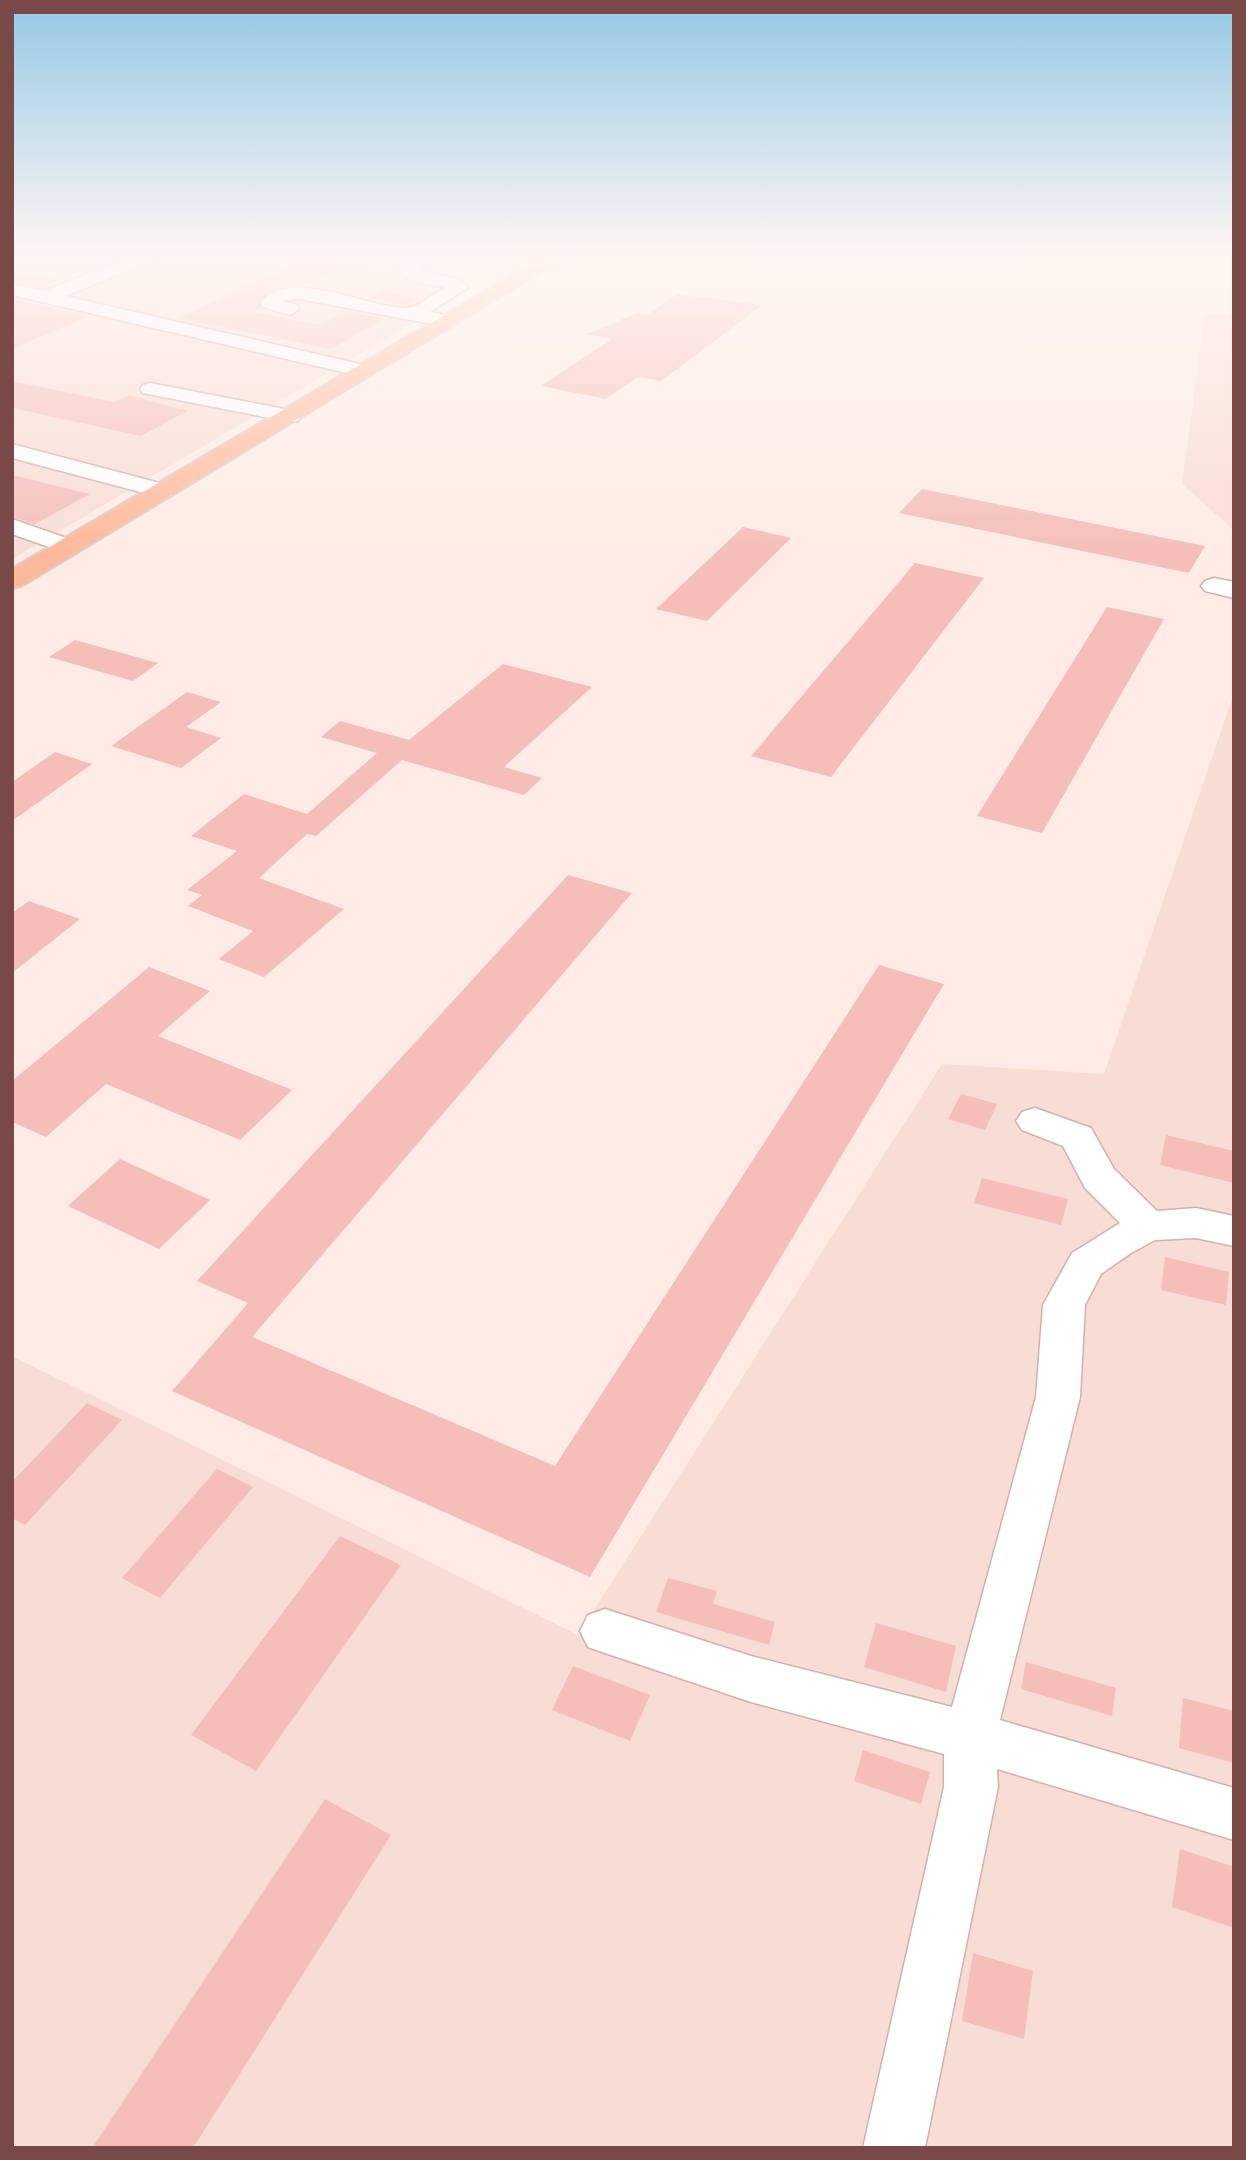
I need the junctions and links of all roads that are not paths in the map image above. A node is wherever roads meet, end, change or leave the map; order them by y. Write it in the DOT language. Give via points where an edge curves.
graph roads {
  1 [pos="300,356"];
  2 [pos="390,356"];
  3 [pos="364,371"];
  4 [pos="150,389"];
  5 [pos="290,416"];
  6 [pos="12,450"];
  7 [pos="163,491"];
  8 [pos="12,526"];
  9 [pos="66,546"];
  10 [pos="12,580"];
  11 [pos="1035,1121"];
  12 [pos="1148,1226"];
  13 [pos="1234,1231"];
  14 [pos="605,1631"];
  15 [pos="970,1736"];
  16 [pos="1234,1814"];
  17 [pos="894,2148"];
  1 -- 3 [label="street"];
  2 -- 3 [label="main road"];
  3 -- 5 [label="main road"];
  4 -- 5 [label="street"];
  5 -- 7 [label="main road"];
  6 -- 7 [label="street"];
  7 -- 9 [label="main road"];
  8 -- 9 [label="street"];
  9 -- 10 [label="main road"];
  11 -- 12 [label="street" via="1078,1137 1099,1178"];
  12 -- 13 [label="street" via="1196,1223"];
  12 -- 15 [label="street" via="1086,1264 1065,1305 1058,1397"];
  14 -- 15 [label="street" via="751,1679"];
  15 -- 16 [label="street"];
  15 -- 17 [label="street" via="971,1787"];
}
